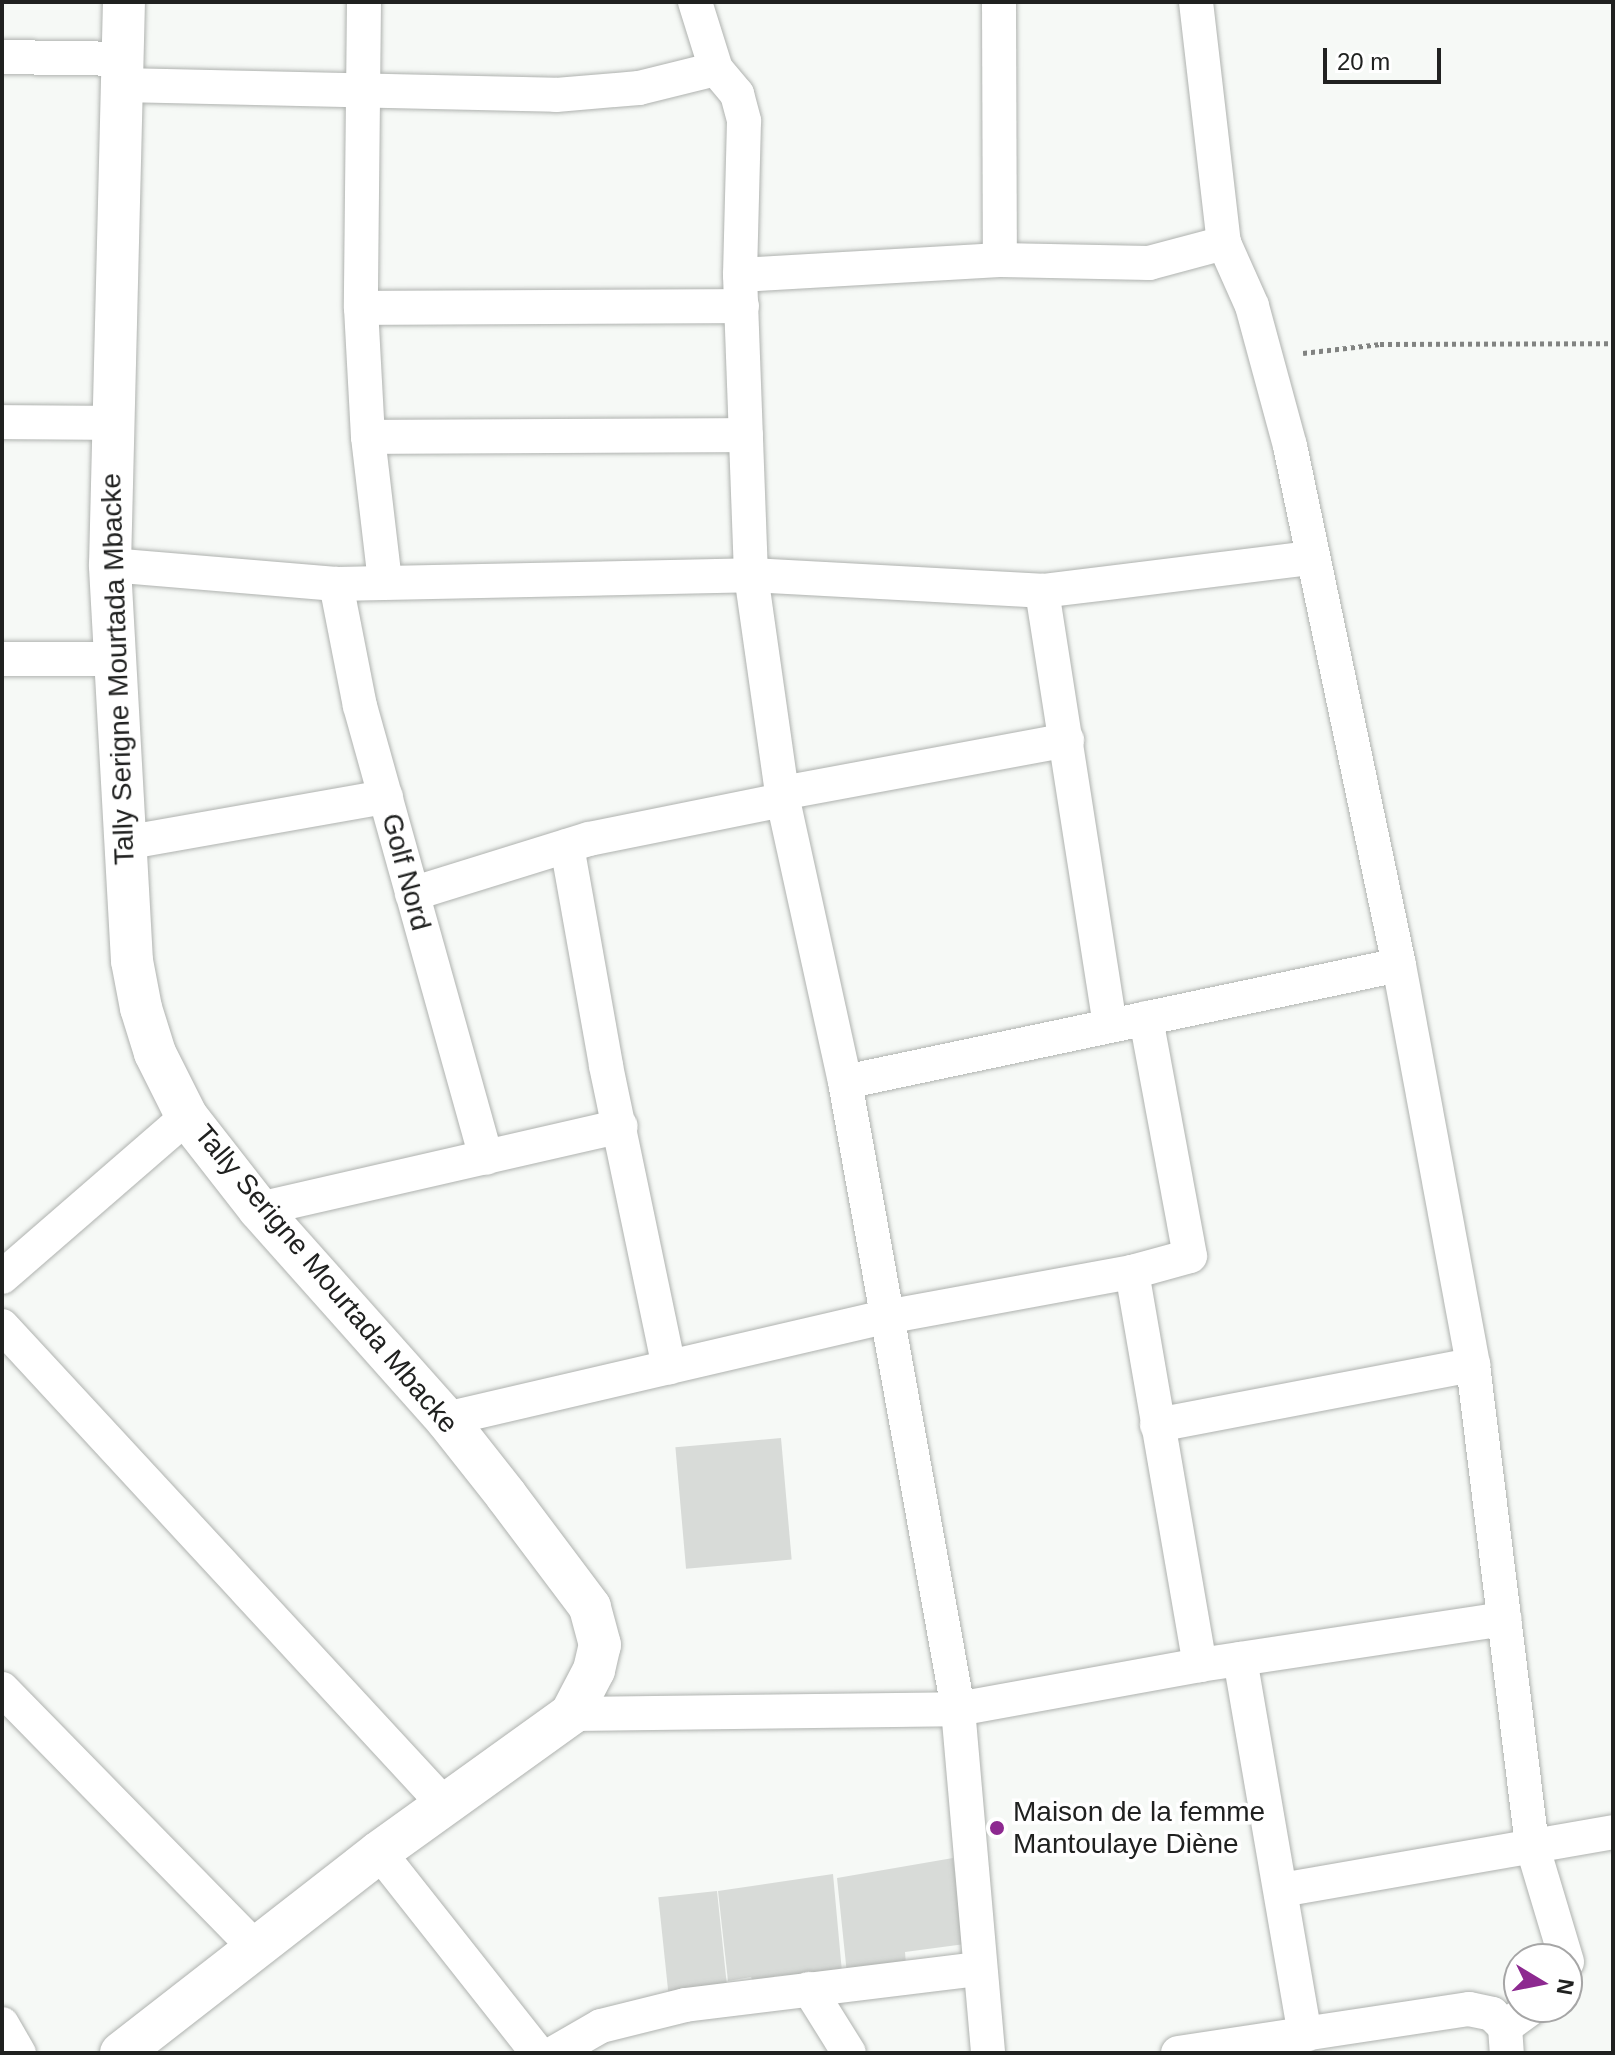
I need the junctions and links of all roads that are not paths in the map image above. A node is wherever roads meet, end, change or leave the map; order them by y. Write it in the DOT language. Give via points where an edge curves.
graph roads {
  1 [pos="124,2"];
  2 [pos="364,2"];
  3 [pos="695,2"];
  4 [pos="999,2"];
  5 [pos="1196,2"];
  6 [pos="2,57"];
  7 [pos="716,69"];
  8 [pos="122,72"];
  9 [pos="367,87"];
  10 [pos="1224,243"];
  11 [pos="1000,260"];
  12 [pos="741,290"];
  13 [pos="361,308"];
  14 [pos="2,422"];
  15 [pos="110,423"];
  16 [pos="746,435"];
  17 [pos="368,437"];
  18 [pos="1311,558"];
  19 [pos="110,565"];
  20 [pos="751,575"];
  21 [pos="385,581"];
  22 [pos="336,584"];
  23 [pos="1042,591"];
  24 [pos="2,659"];
  25 [pos="112,659"];
  26 [pos="1067,740"];
  27 [pos="782,796"];
  28 [pos="386,797"];
  29 [pos="124,843"];
  30 [pos="567,846"];
  31 [pos="412,894"];
  32 [pos="1399,965"];
  33 [pos="1146,1018"];
  34 [pos="1110,1024"];
  35 [pos="845,1082"];
  36 [pos="187,1117"];
  37 [pos="621,1126"];
  38 [pos="486,1158"];
  39 [pos="259,1209"];
  40 [pos="1132,1272"];
  41 [pos="2,1277"];
  42 [pos="886,1317"];
  43 [pos="2,1326"];
  44 [pos="1473,1365"];
  45 [pos="669,1367"];
  46 [pos="446,1419"];
  47 [pos="1157,1425"];
  48 [pos="1505,1619"];
  49 [pos="1240,1659"];
  50 [pos="1200,1665"];
  51 [pos="2,1689"];
  52 [pos="958,1709"];
  53 [pos="571,1714"];
  54 [pos="445,1805"];
  55 [pos="1613,1832"];
  56 [pos="1532,1845"];
  57 [pos="379,1852"];
  58 [pos="1281,1890"];
  59 [pos="1561,1943"];
  60 [pos="255,1947"];
  61 [pos="979,1969"];
  62 [pos="809,1989"];
  63 [pos="1520,2023"];
  64 [pos="2,2024"];
  65 [pos="1305,2035"];
  66 [pos="1506,2040"];
  67 [pos="19,2053"];
  68 [pos="121,2053"];
  69 [pos="538,2053"];
  70 [pos="554,2053"];
  71 [pos="849,2053"];
  72 [pos="988,2053"];
  73 [pos="1178,2053"];
  1 -- 8 [label="street, Tally Serigne Mourtada Mbacke"];
  2 -- 9 [label="street"];
  3 -- 7 [label="street"];
  4 -- 11 [label="street"];
  5 -- 10 [label="street"];
  6 -- 8 [label="street"];
  7 -- 9 [label="street" via="639,88 556,95"];
  7 -- 12 [label="street" via="737,94 744,121"];
  8 -- 9 [label="street"];
  8 -- 15 [label="street, Tally Serigne Mourtada Mbacke"];
  9 -- 13 [label="street"];
  10 -- 11 [label="street" via="1149,263"];
  10 -- 18 [label="street" via="1268,357"];
  11 -- 12 [label="street"];
  12 -- 13 [label="street"];
  12 -- 16 [label="street"];
  13 -- 17 [label="street"];
  14 -- 15 [label="street"];
  15 -- 19 [label="street, Tally Serigne Mourtada Mbacke"];
  16 -- 17 [label="street"];
  16 -- 20 [label="street"];
  17 -- 21 [label="street"];
  18 -- 23 [label="street"];
  18 -- 32 [label="street"];
  19 -- 22 [label="street"];
  19 -- 25 [label="street, Tally Serigne Mourtada Mbacke"];
  20 -- 21 [label="street"];
  20 -- 23 [label="street"];
  20 -- 27 [label="street"];
  21 -- 22 [label="street"];
  22 -- 28 [label="street, Golf Nord" via="360,706"];
  23 -- 26 [label="street"];
  24 -- 25 [label="street"];
  25 -- 29 [label="street, Tally Serigne Mourtada Mbacke"];
  26 -- 27 [label="street"];
  26 -- 34 [label="street"];
  27 -- 30 [label="street"];
  27 -- 35 [label="street"];
  28 -- 29 [label="street"];
  28 -- 31 [label="street, Golf Nord"];
  29 -- 36 [label="street, Tally Serigne Mourtada Mbacke" via="132,961 141,1008 155,1053"];
  30 -- 31 [label="street"];
  30 -- 37 [label="street"];
  31 -- 38 [label="street, Golf Nord"];
  32 -- 33 [label="street"];
  32 -- 44 [label="street"];
  33 -- 34 [label="street"];
  33 -- 40 [label="street" via="1192,1249 1184,1259"];
  34 -- 35 [label="street"];
  35 -- 42 [label="street"];
  36 -- 39 [label="street, Tally Serigne Mourtada Mbacke"];
  36 -- 41 [label="street"];
  37 -- 38 [label="street"];
  37 -- 45 [label="street"];
  38 -- 39 [label="street"];
  39 -- 46 [label="street, Tally Serigne Mourtada Mbacke"];
  40 -- 42 [label="street"];
  40 -- 47 [label="street"];
  42 -- 45 [label="street"];
  42 -- 52 [label="street"];
  43 -- 54 [label="street"];
  44 -- 47 [label="street"];
  44 -- 48 [label="street"];
  45 -- 46 [label="street"];
  46 -- 53 [label="street, Tally Serigne Mourtada Mbacke" via="595,1618 599,1656"];
  47 -- 50 [label="street"];
  48 -- 49 [label="street"];
  48 -- 56 [label="street"];
  49 -- 50 [label="street"];
  49 -- 58 [label="street"];
  50 -- 52 [label="street"];
  51 -- 60 [label="street"];
  52 -- 53 [label="street"];
  52 -- 61 [label="street"];
  53 -- 54 [label="street, Tally Serigne Mourtada Mbacke"];
  54 -- 57 [label="street, Tally Serigne Mourtada Mbacke"];
  55 -- 56 [label="street"];
  56 -- 58 [label="street"];
  56 -- 59 [label="street"];
  57 -- 60 [label="street, Tally Serigne Mourtada Mbacke"];
  57 -- 69 [label="street"];
  58 -- 65 [label="street"];
  60 -- 68 [label="street, Tally Serigne Mourtada Mbacke"];
  61 -- 62 [label="street"];
  61 -- 72 [label="street"];
  62 -- 70 [label="street" via="644,2013 601,2026"];
  62 -- 71 [label="street"];
  63 -- 66 [label="street"];
  64 -- 67 [label="street"];
  65 -- 66 [label="street" via="1469,2009 1492,2014"];
  65 -- 73 [label="street"];
}
